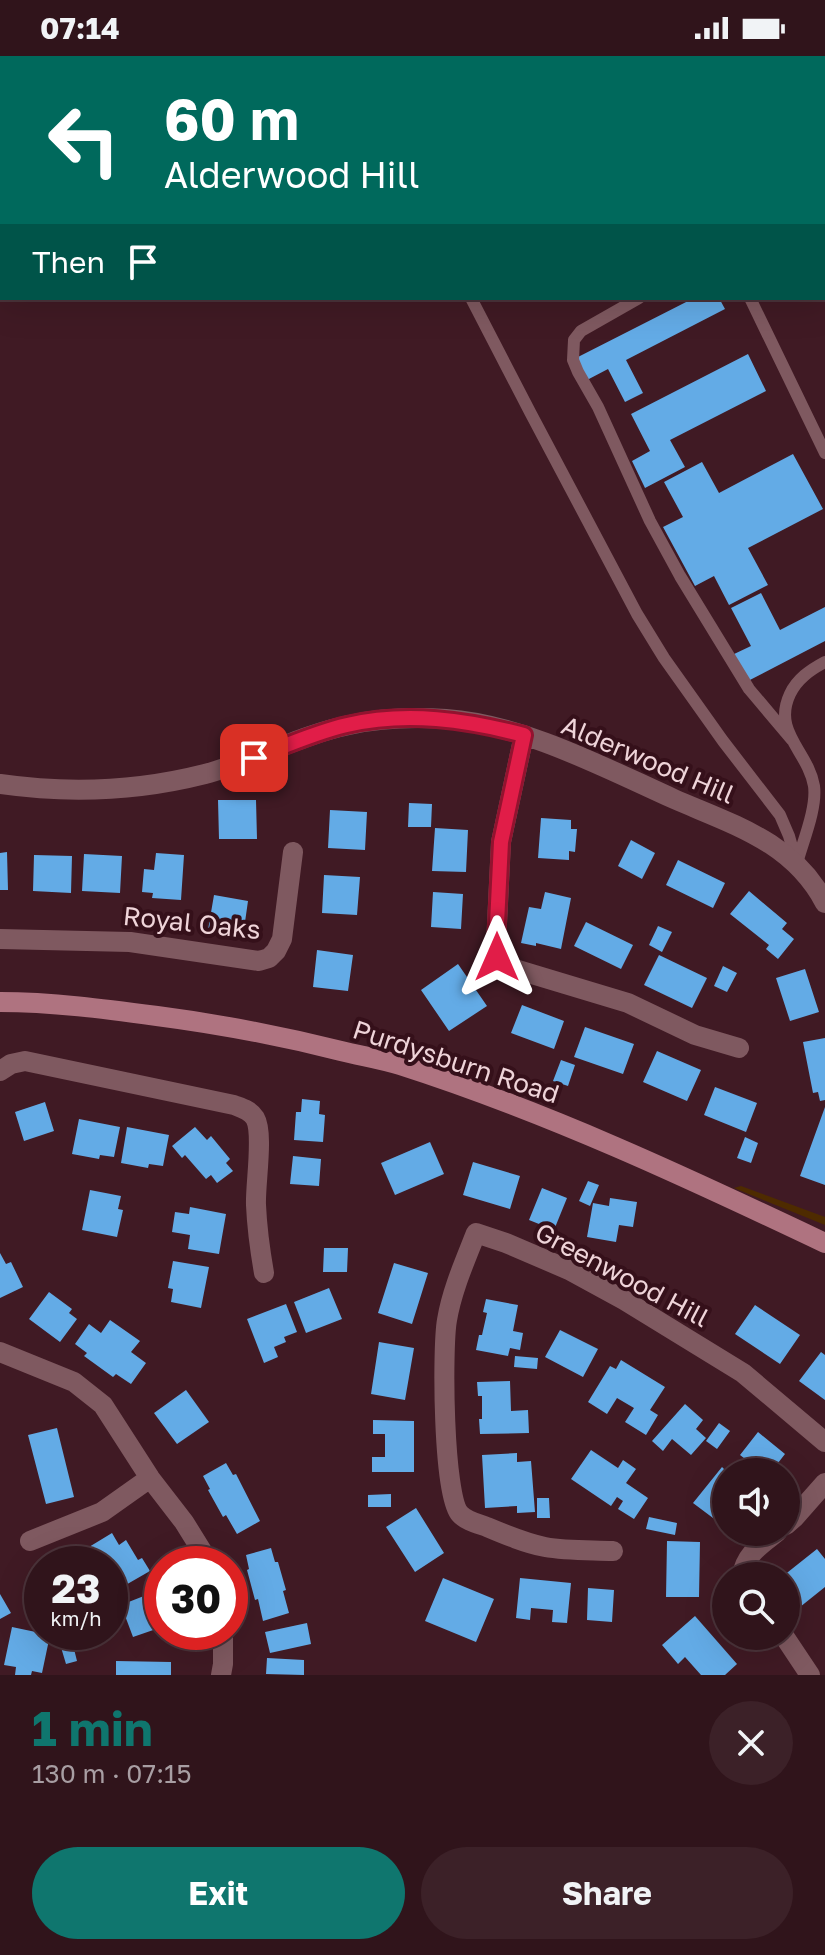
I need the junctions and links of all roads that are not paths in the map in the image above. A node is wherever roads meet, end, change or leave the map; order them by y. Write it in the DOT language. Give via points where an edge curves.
graph roads {
  1 [pos="472,300"];
  2 [pos="635,300"];
  3 [pos="751,300"];
  4 [pos="825,453"];
  5 [pos="825,662"];
  6 [pos="524,735"];
  7 [pos="792,740"];
  8 [pos="0,784"];
  9 [pos="293,852"];
  10 [pos="796,864"];
  11 [pos="825,903"];
  12 [pos="0,939"];
  13 [pos="0,1002"];
  14 [pos="739,1048"];
  15 [pos="0,1071"];
  16 [pos="825,1243"];
  17 [pos="264,1273"];
  18 [pos="0,1352"];
  19 [pos="825,1442"];
  20 [pos="150,1478"];
  21 [pos="825,1483"];
  22 [pos="800,1511"];
  23 [pos="30,1541"];
  24 [pos="199,1546"];
  25 [pos="760,1546"];
  26 [pos="613,1551"];
  27 [pos="745,1562"];
  28 [pos="223,1650"];
  29 [pos="793,1650"];
  30 [pos="221,1675"];
  31 [pos="810,1675"];
  1 -- 10 [label="lane" via="637,614 780,815"];
  2 -- 7 [label="lane" via="581,331 574,340 573,360 680,576 749,689"];
  3 -- 4 [label="lane"];
  5 -- 7 [label="lane" via="793,687 784,706"];
  6 -- 8 [label="street, Alderwood Hill" via="446,719 391,719 348,725 206,774 154,784 97,791"];
  6 -- 10 [label="street, Alderwood Hill" via="746,831"];
  6 -- 14 [label="street" via="501,842 497,957 505,966 628,1003 695,1035"];
  7 -- 10 [label="lane" via="808,766 814,797"];
  9 -- 12 [label="street, Royal Oaks" via="282,939 269,958 259,961 130,942"];
  10 -- 11 [label="street, Alderwood Hill"];
  13 -- 16 [label="street, Purdysburn Road" via="178,1019 282,1036 398,1065 588,1134"];
  15 -- 17 [label="street" via="25,1061 247,1109 258,1135 256,1202"];
  18 -- 20 [label="street" via="74,1382 103,1405"];
  19 -- 26 [label="street, Greenwood Hill" via="743,1373 624,1300 569,1270 476,1233 447,1317 444,1345 454,1503 459,1514 473,1522 519,1540"];
  20 -- 23 [label="street" via="102,1512"];
  20 -- 24 [label="street"];
  21 -- 22 [label="street"];
  25 -- 27 [label="street"];
  28 -- 30 [label="street"];
  29 -- 31 [label="street"];
}
